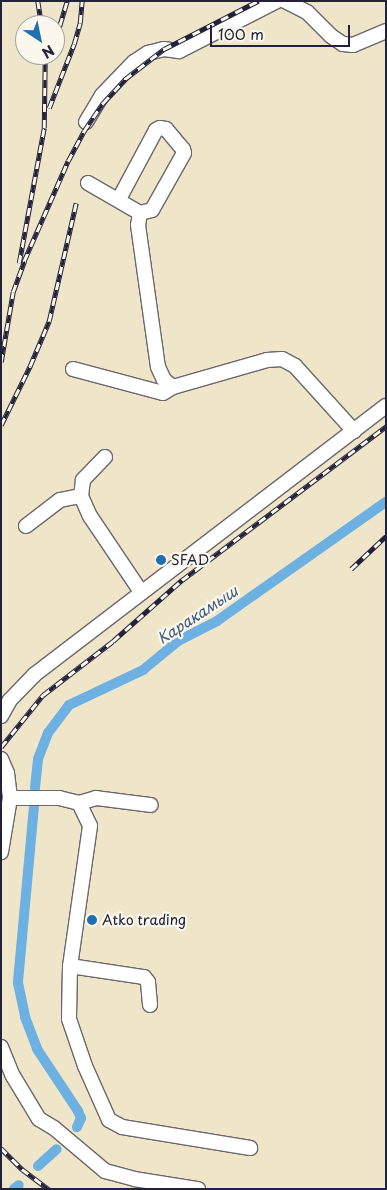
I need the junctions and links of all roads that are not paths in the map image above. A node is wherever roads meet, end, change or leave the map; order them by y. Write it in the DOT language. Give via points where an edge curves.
graph roads {
  1 [pos="277,1"];
  2 [pos="284,1"];
  3 [pos="386,31"];
  4 [pos="86,122"];
  5 [pos="88,183"];
  6 [pos="119,199"];
  7 [pos="140,213"];
  8 [pos="74,369"];
  9 [pos="173,387"];
  10 [pos="386,406"];
  11 [pos="354,431"];
  12 [pos="106,457"];
  13 [pos="81,496"];
  14 [pos="26,526"];
  15 [pos="141,592"];
  16 [pos="1,716"];
  17 [pos="1,759"];
  18 [pos="10,798"];
  19 [pos="79,803"];
  20 [pos="151,805"];
  21 [pos="1,852"];
  22 [pos="70,966"];
  23 [pos="150,1005"];
  24 [pos="1,1047"];
  25 [pos="250,1148"];
  26 [pos="198,1189"];
  1 -- 4 [label="street" via="179,51 148,52 102,95"];
  2 -- 3 [label="street" via="307,12 343,44 353,45"];
  5 -- 6 [label="street"];
  6 -- 7 [label="street"];
  6 -- 7 [label="street" via="156,130 166,130 184,153 152,210"];
  7 -- 9 [label="street" via="138,225 158,366 164,380"];
  8 -- 9 [label="street" via="163,393"];
  9 -- 11 [label="street" via="267,360 282,359 294,366"];
  10 -- 11 [label="street"];
  11 -- 15 [label="street"];
  12 -- 13 [label="street" via="83,480"];
  13 -- 14 [label="street" via="60,500"];
  13 -- 15 [label="street" via="90,516"];
  15 -- 16 [label="street" via="34,675 10,700"];
  17 -- 18 [label="street" via="7,773"];
  18 -- 19 [label="street" via="59,798"];
  18 -- 21 [label="street"];
  19 -- 20 [label="street" via="96,798"];
  19 -- 22 [label="street" via="90,826"];
  22 -- 23 [label="street" via="144,977 148,982"];
  22 -- 25 [label="street" via="69,1019 109,1120 122,1127"];
  24 -- 26 [label="street" via="13,1076 39,1119 105,1171 134,1180"];
}
